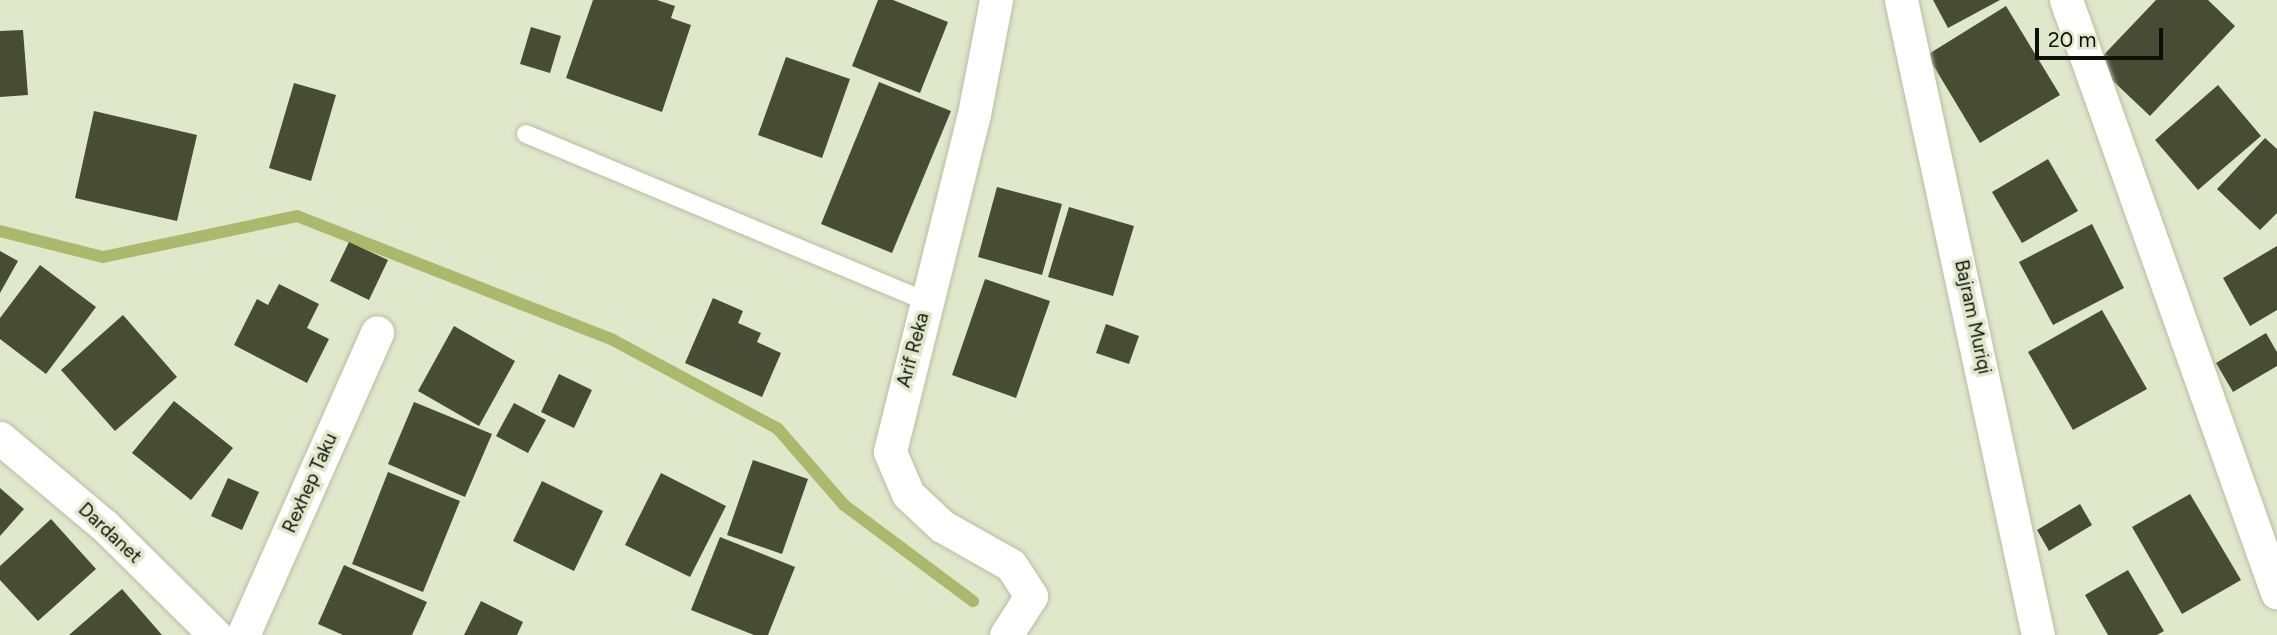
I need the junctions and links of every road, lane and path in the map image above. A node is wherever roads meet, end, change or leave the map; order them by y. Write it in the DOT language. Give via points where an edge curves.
graph roads {
  1 [pos="996,0"];
  2 [pos="1901,0"];
  3 [pos="2066,0"];
  4 [pos="526,134"];
  5 [pos="925,301"];
  6 [pos="377,332"];
  7 [pos="0,438"];
  8 [pos="2277,593"];
  9 [pos="215,635"];
  10 [pos="243,635"];
  11 [pos="1006,635"];
  12 [pos="2038,635"];
  1 -- 5 [label="street, Arif Reka" via="974,114"];
  2 -- 12 [label="street, Bajram Muriqi"];
  3 -- 8 [label="street"];
  4 -- 5 [label="lane"];
  5 -- 11 [label="street, Arif Reka" via="890,452 908,494 942,526 1011,565 1031,596"];
  6 -- 10 [label="street, Rexhep Taku"];
  7 -- 9 [label="street, Dardanet" via="105,526"];
}
